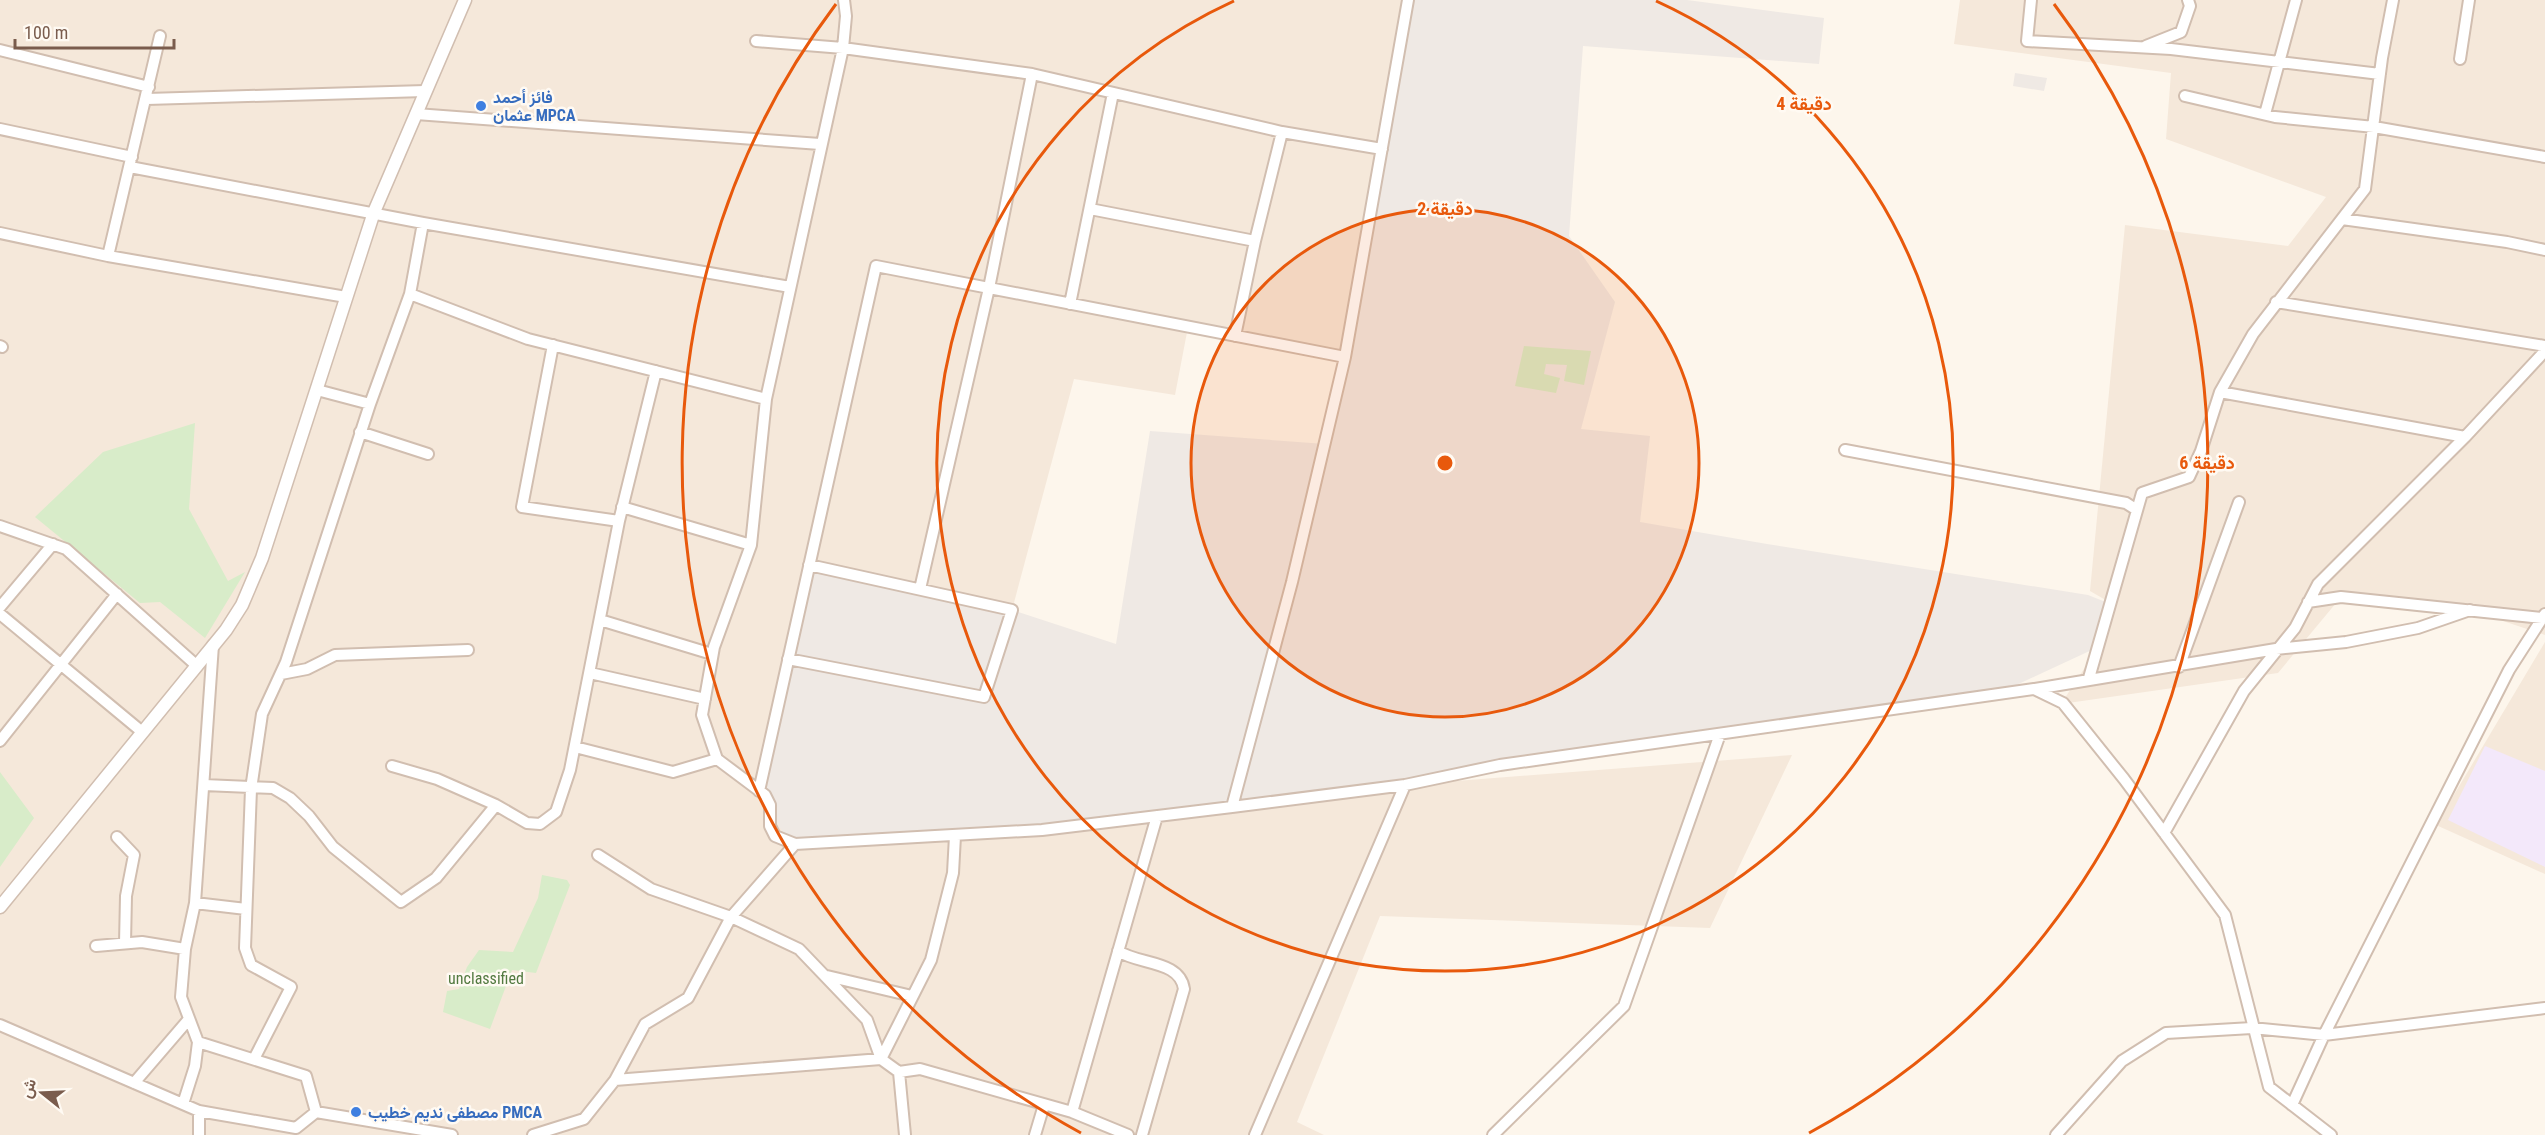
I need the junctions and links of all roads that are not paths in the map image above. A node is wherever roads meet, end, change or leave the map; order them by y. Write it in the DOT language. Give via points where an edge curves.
graph roads {
  1 [pos="465,0"];
  2 [pos="844,0"];
  3 [pos="1408,0"];
  4 [pos="2031,0"];
  5 [pos="2188,0"];
  6 [pos="2296,0"];
  7 [pos="2393,0"];
  8 [pos="2469,0"];
  9 [pos="160,36"];
  10 [pos="756,41"];
  11 [pos="843,48"];
  12 [pos="2143,48"];
  13 [pos="0,50"];
  14 [pos="2460,59"];
  15 [pos="2278,62"];
  16 [pos="1032,74"];
  17 [pos="2380,74"];
  18 [pos="425,91"];
  19 [pos="148,93"];
  20 [pos="1113,93"];
  21 [pos="2186,96"];
  22 [pos="416,114"];
  23 [pos="2265,114"];
  24 [pos="2374,127"];
  25 [pos="0,129"];
  26 [pos="1282,132"];
  27 [pos="820,144"];
  28 [pos="1382,149"];
  29 [pos="2545,157"];
  30 [pos="131,162"];
  31 [pos="1090,209"];
  32 [pos="374,212"];
  33 [pos="2342,219"];
  34 [pos="423,223"];
  35 [pos="0,233"];
  36 [pos="1255,241"];
  37 [pos="2545,250"];
  38 [pos="108,256"];
  39 [pos="790,287"];
  40 [pos="989,288"];
  41 [pos="410,294"];
  42 [pos="346,297"];
  43 [pos="2276,302"];
  44 [pos="1070,304"];
  45 [pos="1235,336"];
  46 [pos="553,345"];
  47 [pos="2545,346"];
  48 [pos="2545,351"];
  49 [pos="1345,357"];
  50 [pos="656,371"];
  51 [pos="317,390"];
  52 [pos="2220,392"];
  53 [pos="766,399"];
  54 [pos="370,404"];
  55 [pos="360,432"];
  56 [pos="2464,437"];
  57 [pos="1845,450"];
  58 [pos="428,454"];
  59 [pos="2239,502"];
  60 [pos="622,507"];
  61 [pos="2137,510"];
  62 [pos="619,521"];
  63 [pos="0,526"];
  64 [pos="53,544"];
  65 [pos="751,545"];
  66 [pos="809,565"];
  67 [pos="920,589"];
  68 [pos="117,594"];
  69 [pos="2308,602"];
  70 [pos="0,607"];
  71 [pos="2470,610"];
  72 [pos="0,614"];
  73 [pos="2543,616"];
  74 [pos="600,620"];
  75 [pos="213,645"];
  76 [pos="2277,649"];
  77 [pos="468,650"];
  78 [pos="712,654"];
  79 [pos="788,659"];
  80 [pos="61,665"];
  81 [pos="196,665"];
  82 [pos="2179,667"];
  83 [pos="590,673"];
  84 [pos="280,674"];
  85 [pos="2089,678"];
  86 [pos="2034,689"];
  87 [pos="705,699"];
  88 [pos="141,731"];
  89 [pos="1720,734"];
  90 [pos="0,741"];
  91 [pos="575,747"];
  92 [pos="717,759"];
  93 [pos="392,766"];
  94 [pos="1405,784"];
  95 [pos="204,785"];
  96 [pos="251,789"];
  97 [pos="759,791"];
  98 [pos="495,805"];
  99 [pos="1233,807"];
  100 [pos="1157,816"];
  101 [pos="2164,833"];
  102 [pos="955,836"];
  103 [pos="117,837"];
  104 [pos="795,844"];
  105 [pos="598,855"];
  106 [pos="195,903"];
  107 [pos="0,907"];
  108 [pos="246,909"];
  109 [pos="731,917"];
  110 [pos="125,943"];
  111 [pos="96,946"];
  112 [pos="185,949"];
  113 [pos="1118,951"];
  114 [pos="827,976"];
  115 [pos="912,996"];
  116 [pos="2545,1008"];
  117 [pos="189,1019"];
  118 [pos="0,1025"];
  119 [pos="2252,1028"];
  120 [pos="2324,1035"];
  121 [pos="198,1042"];
  122 [pos="254,1059"];
  123 [pos="881,1059"];
  124 [pos="899,1072"];
  125 [pos="615,1080"];
  126 [pos="134,1083"];
  127 [pos="183,1104"];
  128 [pos="1044,1105"];
  129 [pos="2292,1105"];
  130 [pos="199,1110"];
  131 [pos="316,1112"];
  132 [pos="1072,1112"];
  133 [pos="300,1132"];
  134 [pos="2059,1134"];
  135 [pos="199,1135"];
  136 [pos="452,1135"];
  137 [pos="533,1135"];
  138 [pos="906,1135"];
  139 [pos="1035,1135"];
  140 [pos="1128,1135"];
  141 [pos="1142,1135"];
  142 [pos="1255,1135"];
  143 [pos="1493,1135"];
  144 [pos="2331,1135"];
  1 -- 18 [label="street"];
  2 -- 11 [label="street"];
  3 -- 28 [label="street"];
  4 -- 12 [label="street" via="2026,41"];
  5 -- 12 [label="street" via="2190,6 2181,32"];
  6 -- 15 [label="street"];
  7 -- 17 [label="street"];
  8 -- 14 [label="street"];
  9 -- 19 [label="street"];
  10 -- 11 [label="street"];
  11 -- 16 [label="street"];
  11 -- 27 [label="street"];
  12 -- 15 [label="street"];
  13 -- 19 [label="street"];
  15 -- 17 [label="street"];
  15 -- 23 [label="street"];
  16 -- 20 [label="street"];
  16 -- 40 [label="street"];
  17 -- 24 [label="street"];
  18 -- 19 [label="street"];
  18 -- 22 [label="street"];
  19 -- 30 [label="street"];
  20 -- 26 [label="street"];
  20 -- 31 [label="street"];
  21 -- 23 [label="street"];
  22 -- 27 [label="street"];
  22 -- 32 [label="street"];
  23 -- 24 [label="street"];
  24 -- 29 [label="street"];
  24 -- 33 [label="street" via="2365,189"];
  25 -- 30 [label="street"];
  26 -- 28 [label="street"];
  26 -- 36 [label="street"];
  27 -- 39 [label="street"];
  28 -- 49 [label="street"];
  30 -- 32 [label="street"];
  30 -- 38 [label="street"];
  31 -- 36 [label="street"];
  31 -- 44 [label="street"];
  32 -- 34 [label="street"];
  32 -- 42 [label="street"];
  33 -- 37 [label="street"];
  33 -- 43 [label="street"];
  34 -- 39 [label="street"];
  34 -- 41 [label="street"];
  35 -- 38 [label="street"];
  36 -- 45 [label="street"];
  38 -- 42 [label="street"];
  39 -- 53 [label="street"];
  40 -- 44 [label="street"];
  40 -- 66 [label="street" via="876,267"];
  40 -- 67 [label="street"];
  41 -- 46 [label="street"];
  41 -- 54 [label="street"];
  42 -- 51 [label="street"];
  43 -- 47 [label="street"];
  43 -- 52 [label="street"];
  44 -- 45 [label="street"];
  45 -- 49 [label="street"];
  46 -- 50 [label="street"];
  46 -- 62 [label="street" via="522,507"];
  48 -- 56 [label="street"];
  49 -- 99 [label="street"];
  50 -- 53 [label="street"];
  50 -- 60 [label="street"];
  51 -- 54 [label="street"];
  51 -- 75 [label="street" via="254,580 242,605"];
  52 -- 56 [label="street"];
  52 -- 61 [label="street" via="2189,477 2142,493"];
  53 -- 65 [label="street"];
  54 -- 55 [label="street"];
  55 -- 58 [label="street"];
  55 -- 84 [label="street"];
  56 -- 69 [label="street" via="2318,584"];
  57 -- 61 [label="street" via="2126,503"];
  59 -- 82 [label="street"];
  60 -- 62 [label="street"];
  60 -- 65 [label="street"];
  61 -- 85 [label="street"];
  62 -- 74 [label="street"];
  63 -- 64 [label="street"];
  64 -- 68 [label="street" via="66,549"];
  64 -- 70 [label="street"];
  65 -- 78 [label="street"];
  66 -- 67 [label="street"];
  66 -- 79 [label="street"];
  67 -- 79 [label="street" via="1012,610 984,697"];
  68 -- 80 [label="street"];
  68 -- 81 [label="street"];
  69 -- 71 [label="street" via="2341,597"];
  69 -- 76 [label="street" via="2295,628"];
  71 -- 73 [label="street"];
  71 -- 76 [label="street" via="2407,630 2346,642"];
  72 -- 80 [label="street"];
  73 -- 120 [label="street" via="2509,670"];
  74 -- 78 [label="street"];
  74 -- 83 [label="street"];
  75 -- 81 [label="street"];
  75 -- 95 [label="street"];
  76 -- 82 [label="street"];
  76 -- 101 [label="street" via="2244,692"];
  77 -- 84 [label="street" via="335,655 307,669"];
  78 -- 87 [label="street"];
  79 -- 97 [label="street"];
  80 -- 88 [label="street"];
  80 -- 90 [label="street"];
  81 -- 88 [label="street"];
  82 -- 85 [label="street"];
  83 -- 87 [label="street"];
  83 -- 91 [label="street"];
  84 -- 96 [label="street" via="262,714"];
  85 -- 86 [label="street"];
  86 -- 89 [label="street"];
  86 -- 101 [label="street" via="2063,702"];
  87 -- 92 [label="street" via="702,716"];
  88 -- 107 [label="street"];
  89 -- 94 [label="street" via="1500,765"];
  89 -- 143 [label="street" via="1624,1006"];
  91 -- 92 [label="street" via="674,772"];
  91 -- 98 [label="street" via="552,818 540,824 527,823"];
  92 -- 97 [label="street"];
  93 -- 98 [label="street" via="437,779"];
  94 -- 99 [label="street"];
  94 -- 142 [label="street"];
  95 -- 96 [label="street"];
  95 -- 106 [label="street"];
  96 -- 98 [label="street" via="273,788 290,798 333,848 400,902 436,879"];
  96 -- 108 [label="street"];
  97 -- 104 [label="street" via="770,805 770,826 775,836"];
  99 -- 100 [label="street"];
  100 -- 102 [label="street"];
  100 -- 113 [label="street"];
  101 -- 119 [label="street" via="2225,915"];
  102 -- 104 [label="street"];
  102 -- 115 [label="street" via="952,873 931,960"];
  103 -- 110 [label="street" via="134,855 126,896"];
  104 -- 109 [label="street"];
  105 -- 109 [label="street" via="651,889"];
  106 -- 108 [label="street"];
  106 -- 112 [label="street"];
  108 -- 122 [label="street" via="245,948 251,965 291,987"];
  109 -- 114 [label="street" via="799,949"];
  109 -- 125 [label="street" via="688,998 645,1024"];
  110 -- 111 [label="street"];
  110 -- 112 [label="street"];
  112 -- 117 [label="street" via="181,997"];
  113 -- 132 [label="street"];
  113 -- 141 [label="street" via="1169,969 1183,979 1184,989"];
  114 -- 115 [label="street"];
  114 -- 123 [label="street" via="867,1020"];
  115 -- 123 [label="street"];
  116 -- 120 [label="street"];
  117 -- 121 [label="street"];
  117 -- 126 [label="street"];
  118 -- 126 [label="street"];
  119 -- 120 [label="street"];
  119 -- 129 [label="street" via="2269,1087"];
  119 -- 134 [label="street" via="2166,1033 2122,1061"];
  120 -- 129 [label="street"];
  121 -- 122 [label="street"];
  121 -- 127 [label="street"];
  122 -- 131 [label="street" via="306,1076"];
  123 -- 124 [label="street"];
  123 -- 125 [label="street"];
  124 -- 128 [label="street" via="920,1069"];
  124 -- 138 [label="street"];
  125 -- 137 [label="street" via="584,1119"];
  126 -- 127 [label="street"];
  127 -- 130 [label="street"];
  128 -- 132 [label="street"];
  128 -- 139 [label="street"];
  129 -- 144 [label="street"];
  130 -- 133 [label="street"];
  130 -- 135 [label="street"];
  131 -- 133 [label="street"];
  131 -- 136 [label="street"];
  132 -- 140 [label="street"];
}
